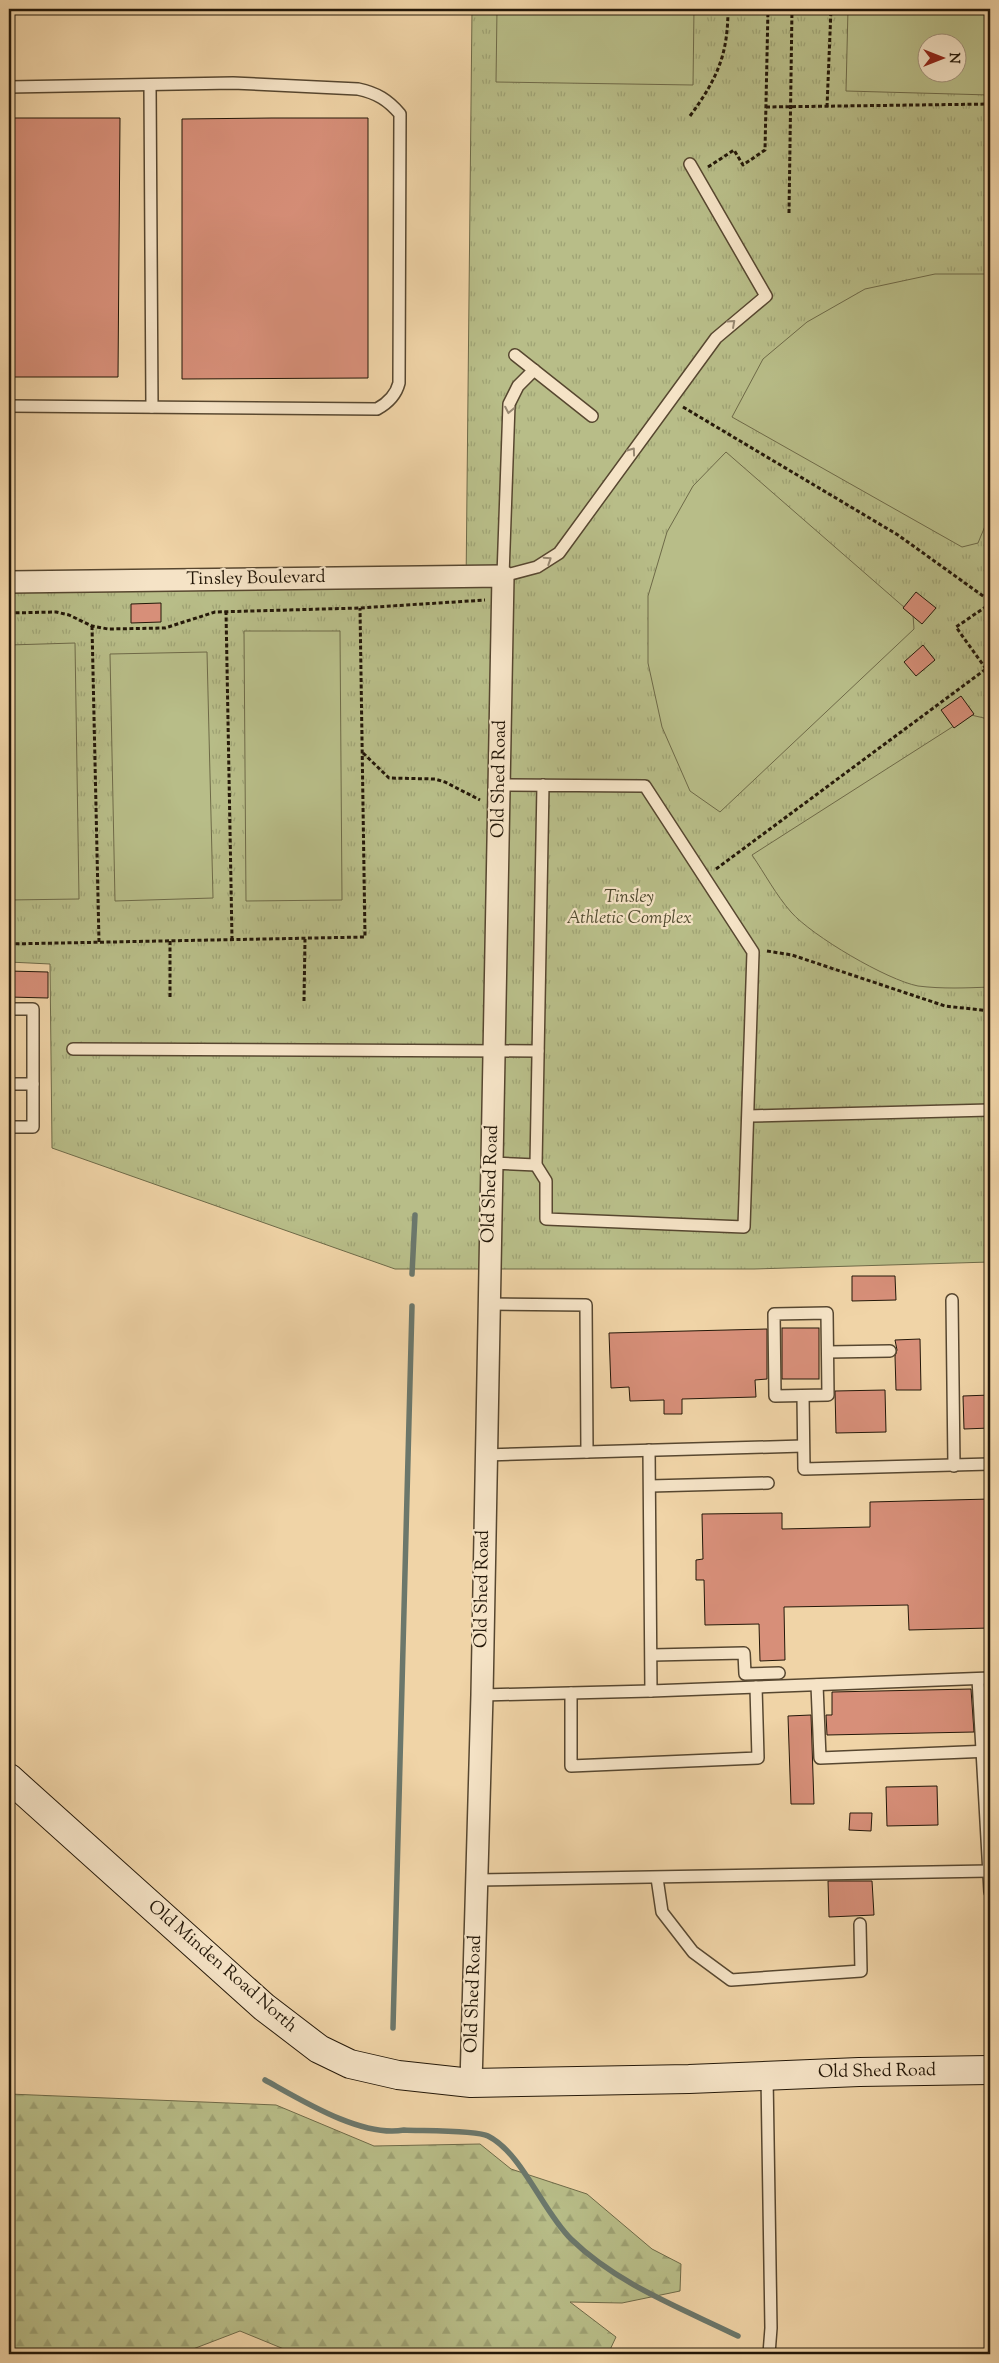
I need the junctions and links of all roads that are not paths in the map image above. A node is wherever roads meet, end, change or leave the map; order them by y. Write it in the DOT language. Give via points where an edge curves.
graph roads {
  1 [pos="150,85"];
  2 [pos="9,87"];
  3 [pos="690,164"];
  4 [pos="515,355"];
  5 [pos="534,370"];
  6 [pos="9,406"];
  7 [pos="152,407"];
  8 [pos="592,416"];
  9 [pos="503,576"];
  10 [pos="9,582"];
  11 [pos="543,785"];
  12 [pos="500,794"];
  13 [pos="9,1009"];
  14 [pos="73,1049"];
  15 [pos="495,1050"];
  16 [pos="538,1051"];
  17 [pos="9,1084"];
  18 [pos="33,1084"];
  19 [pos="990,1110"];
  20 [pos="749,1116"];
  21 [pos="9,1127"];
  22 [pos="492,1163"];
  23 [pos="536,1164"];
  24 [pos="952,1300"];
  25 [pos="488,1304"];
  26 [pos="890,1351"];
  27 [pos="828,1352"];
  28 [pos="804,1396"];
  29 [pos="804,1446"];
  30 [pos="649,1450"];
  31 [pos="587,1452"];
  32 [pos="485,1455"];
  33 [pos="990,1464"];
  34 [pos="954,1466"];
  35 [pos="768,1483"];
  36 [pos="650,1486"];
  37 [pos="652,1655"];
  38 [pos="779,1673"];
  39 [pos="984,1679"];
  40 [pos="817,1685"];
  41 [pos="756,1687"];
  42 [pos="652,1691"];
  43 [pos="571,1693"];
  44 [pos="482,1695"];
  45 [pos="986,1751"];
  46 [pos="9,1778"];
  47 [pos="989,1871"];
  48 [pos="657,1878"];
  49 [pos="477,1880"];
  50 [pos="990,1892"];
  51 [pos="860,1924"];
  52 [pos="990,2070"];
  53 [pos="767,2076"];
  54 [pos="471,2083"];
  55 [pos="769,2354"];
  1 -- 2 [label="lane"];
  1 -- 7 [label="lane"];
  1 -- 7 [label="lane" via="233,84 358,89 388,101 400,114 399,383 393,396 377,409"];
  9 -- 3 [label="lane, one-way" via="537,567 559,553 716,338 766,296"];
  4 -- 5 [label="lane"];
  5 -- 8 [label="lane"];
  5 -- 9 [label="lane, one-way" via="518,386 509,404"];
  6 -- 7 [label="lane"];
  9 -- 10 [label="street, Tinsley Boulevard"];
  9 -- 12 [label="street, Old Shed Road"];
  11 -- 12 [label="lane"];
  11 -- 16 [label="lane"];
  11 -- 20 [label="lane" via="645,786 753,952"];
  12 -- 15 [label="street, Old Shed Road"];
  13 -- 18 [label="lane" via="33,1009"];
  14 -- 15 [label="lane"];
  15 -- 16 [label="lane"];
  15 -- 22 [label="street, Old Shed Road"];
  16 -- 23 [label="lane"];
  17 -- 18 [label="lane"];
  18 -- 21 [label="lane" via="33,1127"];
  19 -- 20 [label="lane"];
  20 -- 23 [label="lane" via="744,1227 546,1219 546,1181"];
  22 -- 23 [label="lane"];
  22 -- 25 [label="street, Old Shed Road"];
  24 -- 34 [label="lane"];
  25 -- 31 [label="lane" via="586,1305"];
  25 -- 32 [label="street, Old Shed Road"];
  26 -- 27 [label="lane"];
  27 -- 28 [label="lane" via="828,1395"];
  27 -- 28 [label="lane" via="827,1313 774,1314 775,1396"];
  28 -- 29 [label="lane"];
  29 -- 30 [label="lane"];
  29 -- 34 [label="lane" via="804,1469"];
  30 -- 31 [label="lane"];
  30 -- 36 [label="lane"];
  31 -- 32 [label="lane"];
  32 -- 44 [label="street, Old Shed Road"];
  33 -- 34 [label="lane"];
  35 -- 36 [label="lane"];
  36 -- 37 [label="lane"];
  37 -- 38 [label="lane" via="744,1653 745,1674"];
  37 -- 42 [label="lane"];
  39 -- 40 [label="lane"];
  39 -- 45 [label="lane"];
  40 -- 41 [label="lane"];
  40 -- 45 [label="lane" via="820,1758"];
  41 -- 42 [label="lane"];
  41 -- 43 [label="lane" via="758,1758 571,1766"];
  42 -- 43 [label="lane"];
  43 -- 44 [label="lane"];
  44 -- 49 [label="street, Old Shed Road"];
  45 -- 47 [label="lane"];
  46 -- 54 [label="street, Old Minden Road North" via="264,2007 319,2049 350,2064"];
  47 -- 48 [label="lane"];
  47 -- 50 [label="lane"];
  48 -- 49 [label="lane"];
  48 -- 51 [label="lane" via="662,1912 693,1952 731,1980 861,1971"];
  49 -- 54 [label="street, Old Shed Road"];
  52 -- 53 [label="street, Old Shed Road"];
  53 -- 54 [label="street, Old Shed Road"];
  53 -- 55 [label="lane"];
}
